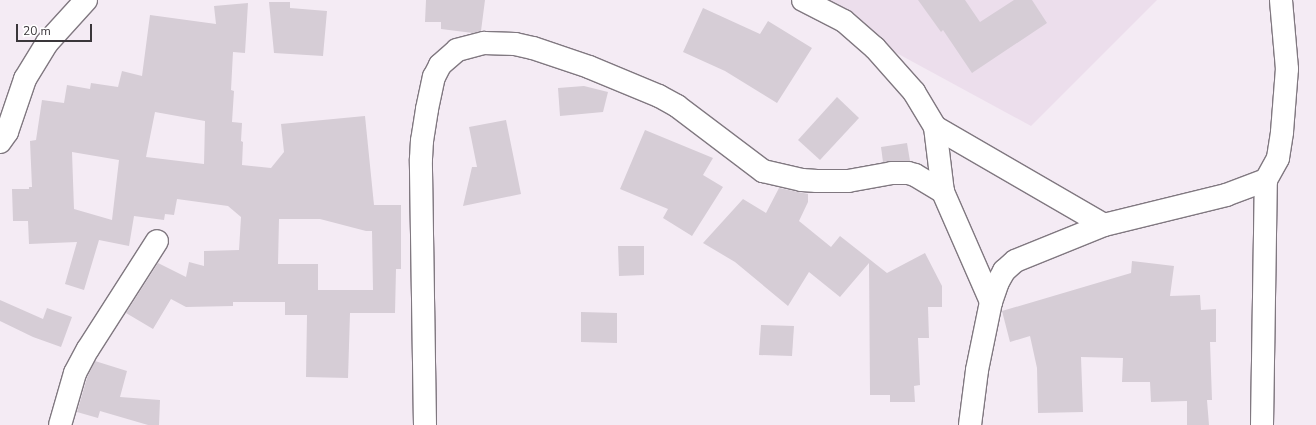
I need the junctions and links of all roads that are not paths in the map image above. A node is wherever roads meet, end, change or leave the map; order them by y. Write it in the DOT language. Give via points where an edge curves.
graph roads {
  1 [pos="86,0"];
  2 [pos="803,0"];
  3 [pos="1281,0"];
  4 [pos="936,127"];
  5 [pos="0,142"];
  6 [pos="1266,180"];
  7 [pos="943,192"];
  8 [pos="1104,225"];
  9 [pos="157,241"];
  10 [pos="991,302"];
  11 [pos="60,425"];
  12 [pos="425,425"];
  13 [pos="970,425"];
  14 [pos="1262,425"];
  1 -- 5 [label="street" via="47,43 25,79 7,132"];
  2 -- 4 [label="street" via="844,21 875,48 914,92"];
  3 -- 6 [label="street" via="1287,69 1282,132 1278,158"];
  4 -- 7 [label="street"];
  4 -- 8 [label="street"];
  6 -- 8 [label="street" via="1226,195"];
  6 -- 14 [label="street"];
  7 -- 10 [label="street"];
  7 -- 12 [label="street" via="908,173 892,173 848,181 817,181 764,171 677,106 608,74 515,44 484,43 457,50 440,65 434,77 422,141"];
  8 -- 10 [label="street" via="1015,261 1001,277"];
  9 -- 11 [label="street" via="88,348 75,373"];
  10 -- 13 [label="street" via="977,370"];
}
